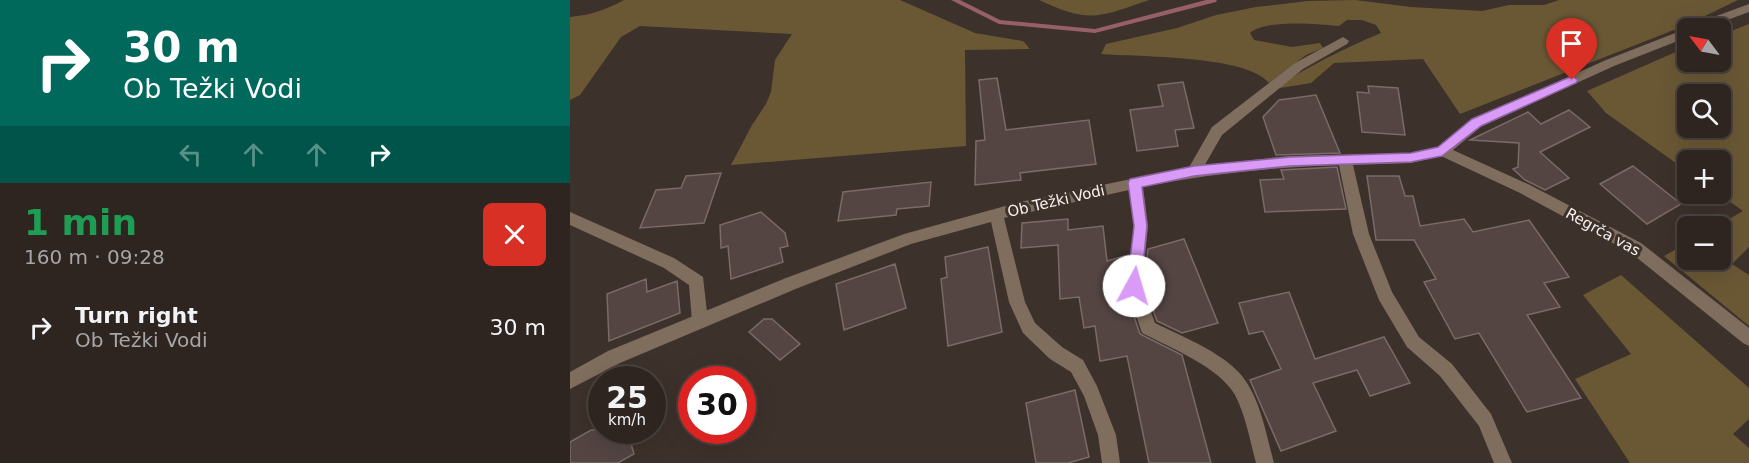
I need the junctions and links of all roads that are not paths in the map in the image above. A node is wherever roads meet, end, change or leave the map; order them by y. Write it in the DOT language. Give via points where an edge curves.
graph roads {
  1 [pos="1749,8"];
  2 [pos="1722,18"];
  3 [pos="1677,36"];
  4 [pos="1343,41"];
  5 [pos="1442,151"];
  6 [pos="1345,161"];
  7 [pos="1194,171"];
  8 [pos="1135,183"];
  9 [pos="996,215"];
  10 [pos="570,218"];
  11 [pos="700,321"];
  12 [pos="1749,338"];
  13 [pos="570,381"];
  14 [pos="1111,463"];
  15 [pos="1265,463"];
  16 [pos="1503,463"];
  1 -- 2 [label="street"];
  3 -- 5 [label="street, Ob Težki Vodi" via="1477,123"];
  4 -- 7 [label="street" via="1299,66 1217,131"];
  5 -- 6 [label="street, Ob Težki Vodi" via="1411,158"];
  5 -- 12 [label="street, Regrča vas" via="1525,189 1636,248"];
  6 -- 7 [label="street, Ob Težki Vodi" via="1290,161"];
  6 -- 16 [label="street" via="1361,234 1385,295 1413,342 1446,370 1485,420"];
  7 -- 8 [label="street, Ob Težki Vodi"];
  8 -- 9 [label="street, Ob Težki Vodi"];
  8 -- 15 [label="street" via="1141,226 1134,286 1148,328 1226,370 1237,382 1254,421"];
  9 -- 11 [label="street, Ob Težki Vodi" via="909,238"];
  9 -- 14 [label="street, Ob Težki Vodi" via="1017,302 1029,328 1077,366 1107,435"];
  10 -- 11 [label="street" via="669,263 697,282"];
  11 -- 13 [label="street, Ob Težki Vodi" via="614,357"];
}
